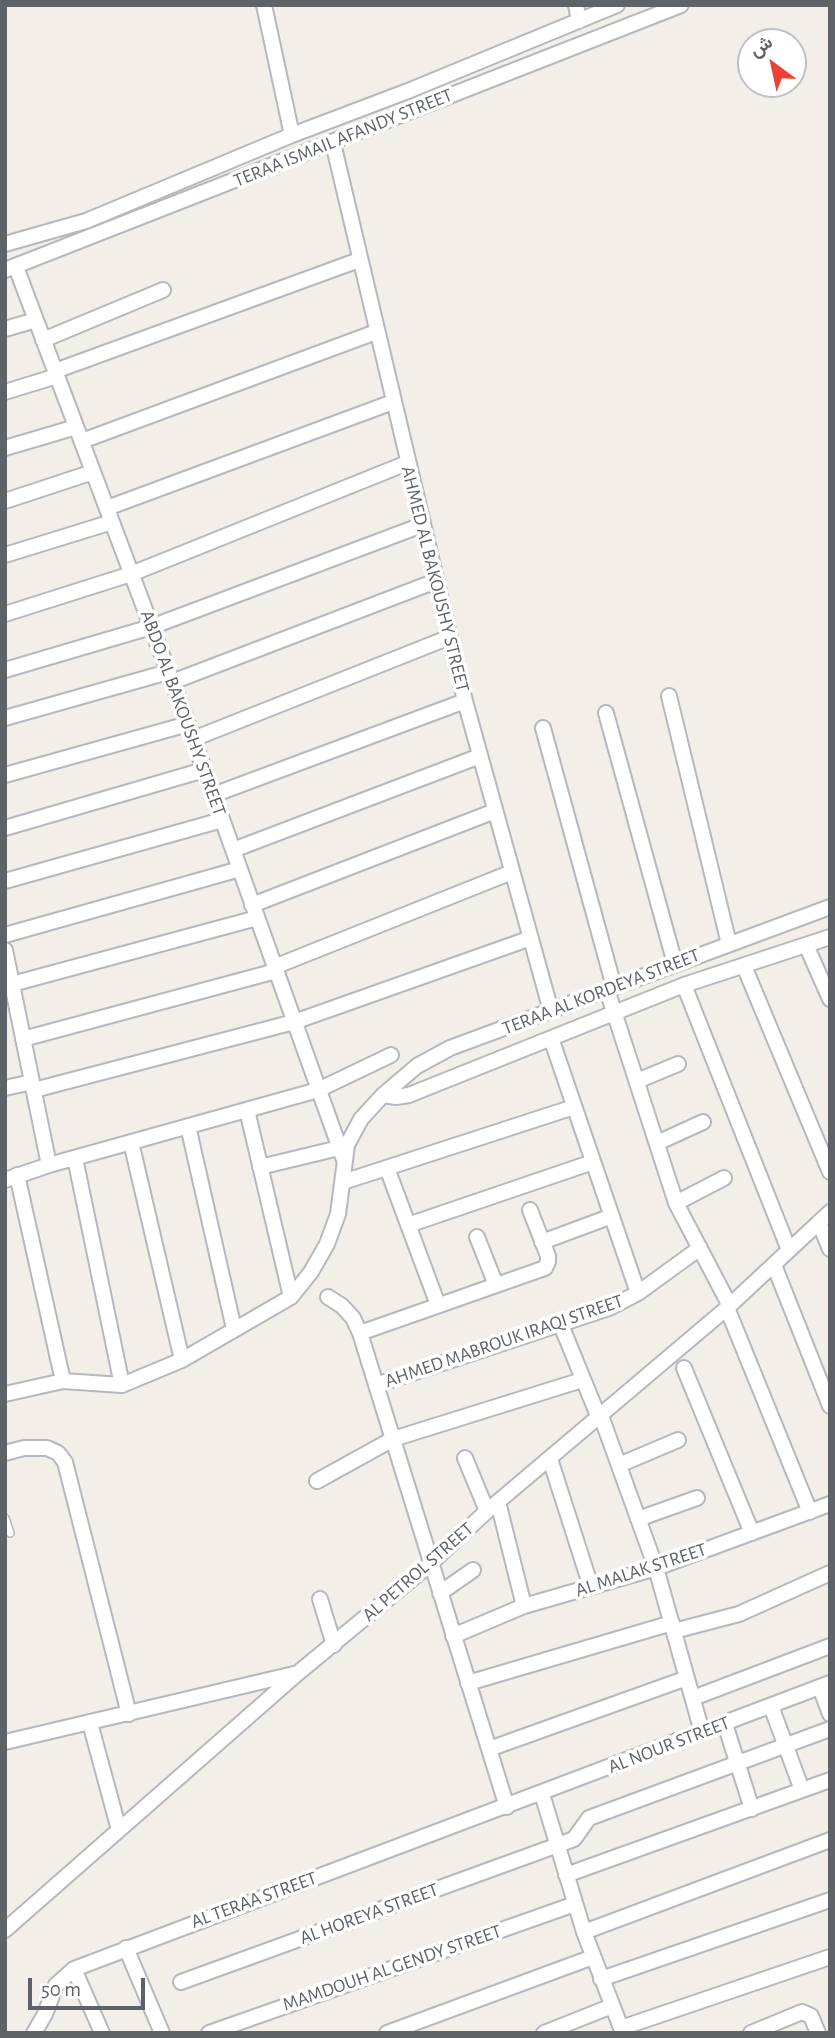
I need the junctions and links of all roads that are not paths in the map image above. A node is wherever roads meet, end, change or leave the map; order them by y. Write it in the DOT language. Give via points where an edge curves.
graph roads {
  1 [pos="264,5"];
  2 [pos="576,5"];
  3 [pos="617,5"];
  4 [pos="681,5"];
  5 [pos="579,21"];
  6 [pos="408,91"];
  7 [pos="415,110"];
  8 [pos="292,135"];
  9 [pos="333,143"];
  10 [pos="5,244"];
  11 [pos="359,260"];
  12 [pos="10,268"];
  13 [pos="163,290"];
  14 [pos="36,320"];
  15 [pos="5,329"];
  16 [pos="376,332"];
  17 [pos="43,340"];
  18 [pos="56,373"];
  19 [pos="5,392"];
  20 [pos="393,402"];
  21 [pos="79,434"];
  22 [pos="5,448"];
  23 [pos="407,463"];
  24 [pos="93,472"];
  25 [pos="5,501"];
  26 [pos="109,515"];
  27 [pos="422,525"];
  28 [pos="5,555"];
  29 [pos="131,574"];
  30 [pos="436,581"];
  31 [pos="5,614"];
  32 [pos="151,627"];
  33 [pos="450,637"];
  34 [pos="5,670"];
  35 [pos="170,677"];
  36 [pos="669,696"];
  37 [pos="465,701"];
  38 [pos="606,713"];
  39 [pos="5,718"];
  40 [pos="188,724"];
  41 [pos="542,728"];
  42 [pos="193,739"];
  43 [pos="480,756"];
  44 [pos="204,771"];
  45 [pos="5,775"];
  46 [pos="213,795"];
  47 [pos="495,811"];
  48 [pos="222,820"];
  49 [pos="5,828"];
  50 [pos="233,850"];
  51 [pos="240,869"];
  52 [pos="512,872"];
  53 [pos="5,881"];
  54 [pos="830,907"];
  55 [pos="255,911"];
  56 [pos="5,935"];
  57 [pos="830,937"];
  58 [pos="531,938"];
  59 [pos="729,944"];
  60 [pos="806,945"];
  61 [pos="5,950"];
  62 [pos="675,964"];
  63 [pos="744,966"];
  64 [pos="275,969"];
  65 [pos="12,984"];
  66 [pos="684,985"];
  67 [pos="611,988"];
  68 [pos="830,999"];
  69 [pos="551,1011"];
  70 [pos="12,1013"];
  71 [pos="614,1013"];
  72 [pos="294,1022"];
  73 [pos="551,1038"];
  74 [pos="23,1039"];
  75 [pos="391,1055"];
  76 [pos="678,1064"];
  77 [pos="637,1081"];
  78 [pos="33,1086"];
  79 [pos="5,1088"];
  80 [pos="318,1090"];
  81 [pos="383,1095"];
  82 [pos="574,1107"];
  83 [pos="247,1110"];
  84 [pos="703,1122"];
  85 [pos="188,1126"];
  86 [pos="131,1142"];
  87 [pos="657,1143"];
  88 [pos="342,1155"];
  89 [pos="75,1158"];
  90 [pos="593,1162"];
  91 [pos="49,1165"];
  92 [pos="260,1167"];
  93 [pos="387,1168"];
  94 [pos="830,1172"];
  95 [pos="11,1178"];
  96 [pos="724,1178"];
  97 [pos="343,1182"];
  98 [pos="677,1203"];
  99 [pos="530,1210"];
  100 [pos="612,1216"];
  101 [pos="824,1217"];
  102 [pos="408,1225"];
  103 [pos="477,1237"];
  104 [pos="542,1242"];
  105 [pos="700,1248"];
  106 [pos="830,1249"];
  107 [pos="789,1250"];
  108 [pos="774,1265"];
  109 [pos="496,1284"];
  110 [pos="638,1293"];
  111 [pos="291,1297"];
  112 [pos="328,1297"];
  113 [pos="438,1306"];
  114 [pos="729,1307"];
  115 [pos="561,1325"];
  116 [pos="234,1329"];
  117 [pos="360,1333"];
  118 [pos="182,1360"];
  119 [pos="684,1368"];
  120 [pos="582,1380"];
  121 [pos="63,1381"];
  122 [pos="122,1385"];
  123 [pos="376,1385"];
  124 [pos="5,1394"];
  125 [pos="830,1406"];
  126 [pos="600,1417"];
  127 [pos="393,1439"];
  128 [pos="678,1440"];
  129 [pos="5,1453"];
  130 [pos="465,1458"];
  131 [pos="550,1459"];
  132 [pos="619,1465"];
  133 [pos="317,1481"];
  134 [pos="697,1498"];
  135 [pos="830,1504"];
  136 [pos="493,1507"];
  137 [pos="810,1512"];
  138 [pos="5,1518"];
  139 [pos="638,1519"];
  140 [pos="10,1533"];
  141 [pos="752,1533"];
  142 [pos="430,1563"];
  143 [pos="656,1568"];
  144 [pos="474,1570"];
  145 [pos="830,1573"];
  146 [pos="591,1587"];
  147 [pos="440,1593"];
  148 [pos="320,1599"];
  149 [pos="524,1606"];
  150 [pos="673,1627"];
  151 [pos="453,1636"];
  152 [pos="334,1645"];
  153 [pos="830,1646"];
  154 [pos="298,1674"];
  155 [pos="687,1678"];
  156 [pos="468,1684"];
  157 [pos="825,1685"];
  158 [pos="692,1698"];
  159 [pos="771,1706"];
  160 [pos="129,1714"];
  161 [pos="830,1714"];
  162 [pos="90,1723"];
  163 [pos="725,1724"];
  164 [pos="830,1729"];
  165 [pos="702,1732"];
  166 [pos="5,1742"];
  167 [pos="785,1745"];
  168 [pos="489,1749"];
  169 [pos="737,1763"];
  170 [pos="830,1780"];
  171 [pos="802,1790"];
  172 [pos="542,1794"];
  173 [pos="507,1807"];
  174 [pos="751,1809"];
  175 [pos="119,1830"];
  176 [pos="830,1840"];
  177 [pos="558,1846"];
  178 [pos="566,1875"];
  179 [pos="830,1899"];
  180 [pos="575,1903"];
  181 [pos="5,1930"];
  182 [pos="584,1932"];
  183 [pos="127,1948"];
  184 [pos="593,1957"];
  185 [pos="830,1957"];
  186 [pos="74,1969"];
  187 [pos="601,1979"];
  188 [pos="181,1982"];
  189 [pos="612,2006"];
  190 [pos="218,2031"];
  191 [pos="622,2031"];
  192 [pos="34,2033"];
  193 [pos="102,2033"];
  194 [pos="162,2033"];
  195 [pos="387,2033"];
  196 [pos="544,2033"];
  197 [pos="752,2033"];
  198 [pos="818,2033"];
  1 -- 8 [label="street"];
  2 -- 5 [label="street"];
  3 -- 5 [label="street, TERAA ISMAIL AFANDY STREET"];
  4 -- 7 [label="street, TERAA ISMAIL AFANDY STREET"];
  5 -- 6 [label="street, TERAA ISMAIL AFANDY STREET"];
  6 -- 7 [label="street"];
  6 -- 8 [label="street, TERAA ISMAIL AFANDY STREET"];
  7 -- 9 [label="street, TERAA ISMAIL AFANDY STREET"];
  8 -- 10 [label="street, TERAA ISMAIL AFANDY STREET" via="86,221"];
  9 -- 11 [label="street, AHMED AL BAKOUSHY STREET"];
  9 -- 12 [label="street, TERAA ISMAIL AFANDY STREET"];
  11 -- 16 [label="street, AHMED AL BAKOUSHY STREET"];
  11 -- 18 [label="street"];
  12 -- 14 [label="street, ABDO AL BAKOUSHY STREET"];
  13 -- 17 [label="street"];
  14 -- 15 [label="street"];
  14 -- 17 [label="street, ABDO AL BAKOUSHY STREET"];
  16 -- 20 [label="street, AHMED AL BAKOUSHY STREET"];
  16 -- 21 [label="street"];
  17 -- 18 [label="street, ABDO AL BAKOUSHY STREET"];
  18 -- 19 [label="street"];
  18 -- 21 [label="street, ABDO AL BAKOUSHY STREET"];
  20 -- 23 [label="street, AHMED AL BAKOUSHY STREET"];
  20 -- 26 [label="street"];
  21 -- 22 [label="street"];
  21 -- 24 [label="street, ABDO AL BAKOUSHY STREET"];
  23 -- 27 [label="street, AHMED AL BAKOUSHY STREET"];
  23 -- 29 [label="street"];
  24 -- 25 [label="street"];
  24 -- 26 [label="street, ABDO AL BAKOUSHY STREET"];
  26 -- 28 [label="street"];
  26 -- 29 [label="street, ABDO AL BAKOUSHY STREET"];
  27 -- 30 [label="street, AHMED AL BAKOUSHY STREET"];
  27 -- 32 [label="street"];
  29 -- 31 [label="street"];
  29 -- 32 [label="street, ABDO AL BAKOUSHY STREET"];
  30 -- 33 [label="street, AHMED AL BAKOUSHY STREET"];
  30 -- 35 [label="street"];
  32 -- 34 [label="street"];
  32 -- 35 [label="street, ABDO AL BAKOUSHY STREET"];
  33 -- 37 [label="street, AHMED AL BAKOUSHY STREET"];
  33 -- 42 [label="street"];
  35 -- 39 [label="street"];
  35 -- 40 [label="street, ABDO AL BAKOUSHY STREET"];
  36 -- 59 [label="street"];
  37 -- 43 [label="street, AHMED AL BAKOUSHY STREET"];
  37 -- 46 [label="street"];
  38 -- 62 [label="street"];
  40 -- 42 [label="street, ABDO AL BAKOUSHY STREET"];
  40 -- 45 [label="street"];
  41 -- 67 [label="street"];
  42 -- 44 [label="street, ABDO AL BAKOUSHY STREET"];
  43 -- 47 [label="street, AHMED AL BAKOUSHY STREET"];
  43 -- 50 [label="street"];
  44 -- 46 [label="street, ABDO AL BAKOUSHY STREET"];
  44 -- 49 [label="street"];
  46 -- 48 [label="street, ABDO AL BAKOUSHY STREET"];
  47 -- 52 [label="street, AHMED AL BAKOUSHY STREET"];
  47 -- 55 [label="street"];
  48 -- 50 [label="street, ABDO AL BAKOUSHY STREET"];
  48 -- 53 [label="street"];
  50 -- 51 [label="street, ABDO AL BAKOUSHY STREET"];
  51 -- 55 [label="street, ABDO AL BAKOUSHY STREET"];
  51 -- 56 [label="street"];
  52 -- 58 [label="street, AHMED AL BAKOUSHY STREET"];
  52 -- 64 [label="street"];
  54 -- 59 [label="street, TERAA AL KORDEYA STREET"];
  55 -- 64 [label="street, ABDO AL BAKOUSHY STREET"];
  55 -- 65 [label="street"];
  57 -- 60 [label="street, TERAA AL KORDEYA STREET"];
  58 -- 69 [label="street, AHMED AL BAKOUSHY STREET"];
  58 -- 72 [label="street"];
  59 -- 62 [label="street, TERAA AL KORDEYA STREET"];
  60 -- 63 [label="street, TERAA AL KORDEYA STREET"];
  60 -- 68 [label="street"];
  61 -- 65 [label="street"];
  62 -- 67 [label="street, TERAA AL KORDEYA STREET"];
  63 -- 66 [label="street, TERAA AL KORDEYA STREET"];
  63 -- 94 [label="street"];
  64 -- 72 [label="street, ABDO AL BAKOUSHY STREET"];
  64 -- 74 [label="street"];
  65 -- 70 [label="street"];
  66 -- 71 [label="street, TERAA AL KORDEYA STREET"];
  66 -- 107 [label="street"];
  67 -- 69 [label="street, TERAA AL KORDEYA STREET"];
  67 -- 71 [label="street"];
  69 -- 81 [label="street, TERAA AL KORDEYA STREET" via="450,1048 417,1066"];
  70 -- 74 [label="street"];
  71 -- 73 [label="street, TERAA AL KORDEYA STREET"];
  71 -- 77 [label="street"];
  72 -- 78 [label="street"];
  72 -- 80 [label="street, ABDO AL BAKOUSHY STREET"];
  73 -- 81 [label="street, TERAA AL KORDEYA STREET" via="409,1095"];
  73 -- 82 [label="street"];
  74 -- 78 [label="street"];
  75 -- 80 [label="street"];
  76 -- 77 [label="street"];
  77 -- 87 [label="street"];
  78 -- 79 [label="street"];
  78 -- 91 [label="street"];
  80 -- 83 [label="street"];
  80 -- 88 [label="street, ABDO AL BAKOUSHY STREET"];
  81 -- 88 [label="street, TERAA AL KORDEYA STREET" via="361,1119"];
  82 -- 90 [label="street"];
  82 -- 93 [label="street"];
  83 -- 85 [label="street"];
  83 -- 92 [label="street"];
  84 -- 87 [label="street"];
  85 -- 86 [label="street"];
  85 -- 116 [label="street"];
  86 -- 89 [label="street"];
  86 -- 118 [label="street"];
  87 -- 98 [label="street"];
  88 -- 92 [label="street"];
  88 -- 97 [label="street, TERAA AL KORDEYA STREET"];
  89 -- 91 [label="street"];
  89 -- 122 [label="street"];
  90 -- 100 [label="street"];
  90 -- 102 [label="street"];
  91 -- 95 [label="street"];
  92 -- 111 [label="street"];
  93 -- 97 [label="street"];
  93 -- 102 [label="street"];
  95 -- 121 [label="street"];
  96 -- 98 [label="street"];
  97 -- 111 [label="street, TERAA AL KORDEYA STREET" via="327,1244"];
  98 -- 105 [label="street"];
  99 -- 104 [label="street"];
  100 -- 104 [label="street"];
  100 -- 110 [label="street"];
  101 -- 106 [label="street"];
  101 -- 107 [label="street, AL PETROL STREET"];
  102 -- 113 [label="street"];
  103 -- 109 [label="street"];
  104 -- 109 [label="street" via="547,1265"];
  105 -- 110 [label="street, AHMED MABROUK IRAQI STREET"];
  105 -- 114 [label="street"];
  107 -- 108 [label="street, AL PETROL STREET"];
  108 -- 114 [label="street, AL PETROL STREET"];
  108 -- 125 [label="street"];
  109 -- 113 [label="street"];
  110 -- 115 [label="street, AHMED MABROUK IRAQI STREET"];
  111 -- 116 [label="street, TERAA AL KORDEYA STREET"];
  112 -- 117 [label="street" via="353,1318"];
  113 -- 117 [label="street"];
  114 -- 126 [label="street, AL PETROL STREET"];
  114 -- 137 [label="street"];
  115 -- 120 [label="street"];
  115 -- 123 [label="street, AHMED MABROUK IRAQI STREET"];
  116 -- 118 [label="street, TERAA AL KORDEYA STREET"];
  117 -- 123 [label="street"];
  118 -- 122 [label="street, TERAA AL KORDEYA STREET"];
  119 -- 141 [label="street"];
  120 -- 126 [label="street"];
  120 -- 127 [label="street"];
  121 -- 122 [label="street, TERAA AL KORDEYA STREET"];
  121 -- 124 [label="street, TERAA AL KORDEYA STREET"];
  123 -- 127 [label="street"];
  126 -- 131 [label="street, AL PETROL STREET"];
  126 -- 132 [label="street"];
  127 -- 133 [label="street"];
  127 -- 142 [label="street"];
  128 -- 132 [label="street"];
  129 -- 160 [label="street" via="47,1448 65,1462"];
  130 -- 136 [label="street"];
  131 -- 136 [label="street, AL PETROL STREET"];
  131 -- 146 [label="street"];
  132 -- 139 [label="street"];
  134 -- 139 [label="street"];
  135 -- 137 [label="street, AL MALAK STREET"];
  136 -- 142 [label="street, AL PETROL STREET"];
  136 -- 149 [label="street"];
  137 -- 141 [label="street, AL MALAK STREET"];
  138 -- 140 [label="lane"];
  139 -- 143 [label="street"];
  141 -- 143 [label="street, AL MALAK STREET"];
  142 -- 147 [label="street"];
  142 -- 152 [label="street, AL PETROL STREET"];
  143 -- 146 [label="street, AL MALAK STREET"];
  143 -- 150 [label="street"];
  144 -- 147 [label="street"];
  145 -- 150 [label="street" via="739,1614"];
  146 -- 149 [label="street, AL MALAK STREET"];
  147 -- 151 [label="street"];
  148 -- 152 [label="street"];
  149 -- 151 [label="street, AL MALAK STREET"];
  150 -- 155 [label="street"];
  150 -- 156 [label="street"];
  151 -- 156 [label="street"];
  152 -- 154 [label="street, AL PETROL STREET"];
  153 -- 158 [label="street"];
  154 -- 160 [label="street"];
  154 -- 175 [label="street, AL PETROL STREET"];
  155 -- 158 [label="street"];
  155 -- 168 [label="street"];
  156 -- 168 [label="street"];
  157 -- 159 [label="street, AL NOUR STREET"];
  157 -- 161 [label="street"];
  158 -- 165 [label="street"];
  159 -- 163 [label="street, AL NOUR STREET"];
  159 -- 167 [label="street"];
  160 -- 162 [label="street"];
  162 -- 166 [label="street"];
  162 -- 175 [label="street"];
  163 -- 165 [label="street, AL NOUR STREET"];
  163 -- 169 [label="street"];
  164 -- 167 [label="street"];
  165 -- 172 [label="street, AL NOUR STREET"];
  167 -- 169 [label="street"];
  167 -- 171 [label="street"];
  168 -- 173 [label="street"];
  169 -- 174 [label="street"];
  169 -- 177 [label="street" via="589,1818 575,1839"];
  170 -- 171 [label="street"];
  171 -- 174 [label="street"];
  172 -- 173 [label="street, AL NOUR STREET"];
  172 -- 177 [label="street"];
  173 -- 183 [label="street, AL TERAA STREET"];
  174 -- 178 [label="street"];
  175 -- 181 [label="street, AL PETROL STREET"];
  176 -- 182 [label="street"];
  177 -- 178 [label="street"];
  177 -- 188 [label="street, AL HOREYA STREET"];
  178 -- 180 [label="street"];
  179 -- 187 [label="street"];
  180 -- 182 [label="street"];
  180 -- 190 [label="street, MAMDOUH AL GENDY STREET"];
  182 -- 184 [label="street"];
  183 -- 186 [label="street, AL TERAA STREET"];
  183 -- 194 [label="street"];
  184 -- 187 [label="street"];
  184 -- 195 [label="street"];
  185 -- 191 [label="street"];
  186 -- 192 [label="street, AL TERAA STREET" via="56,1985"];
  186 -- 193 [label="street"];
  187 -- 189 [label="street"];
  189 -- 191 [label="street"];
  189 -- 196 [label="street"];
  197 -- 198 [label="street" via="799,2013 811,2016"];
}
